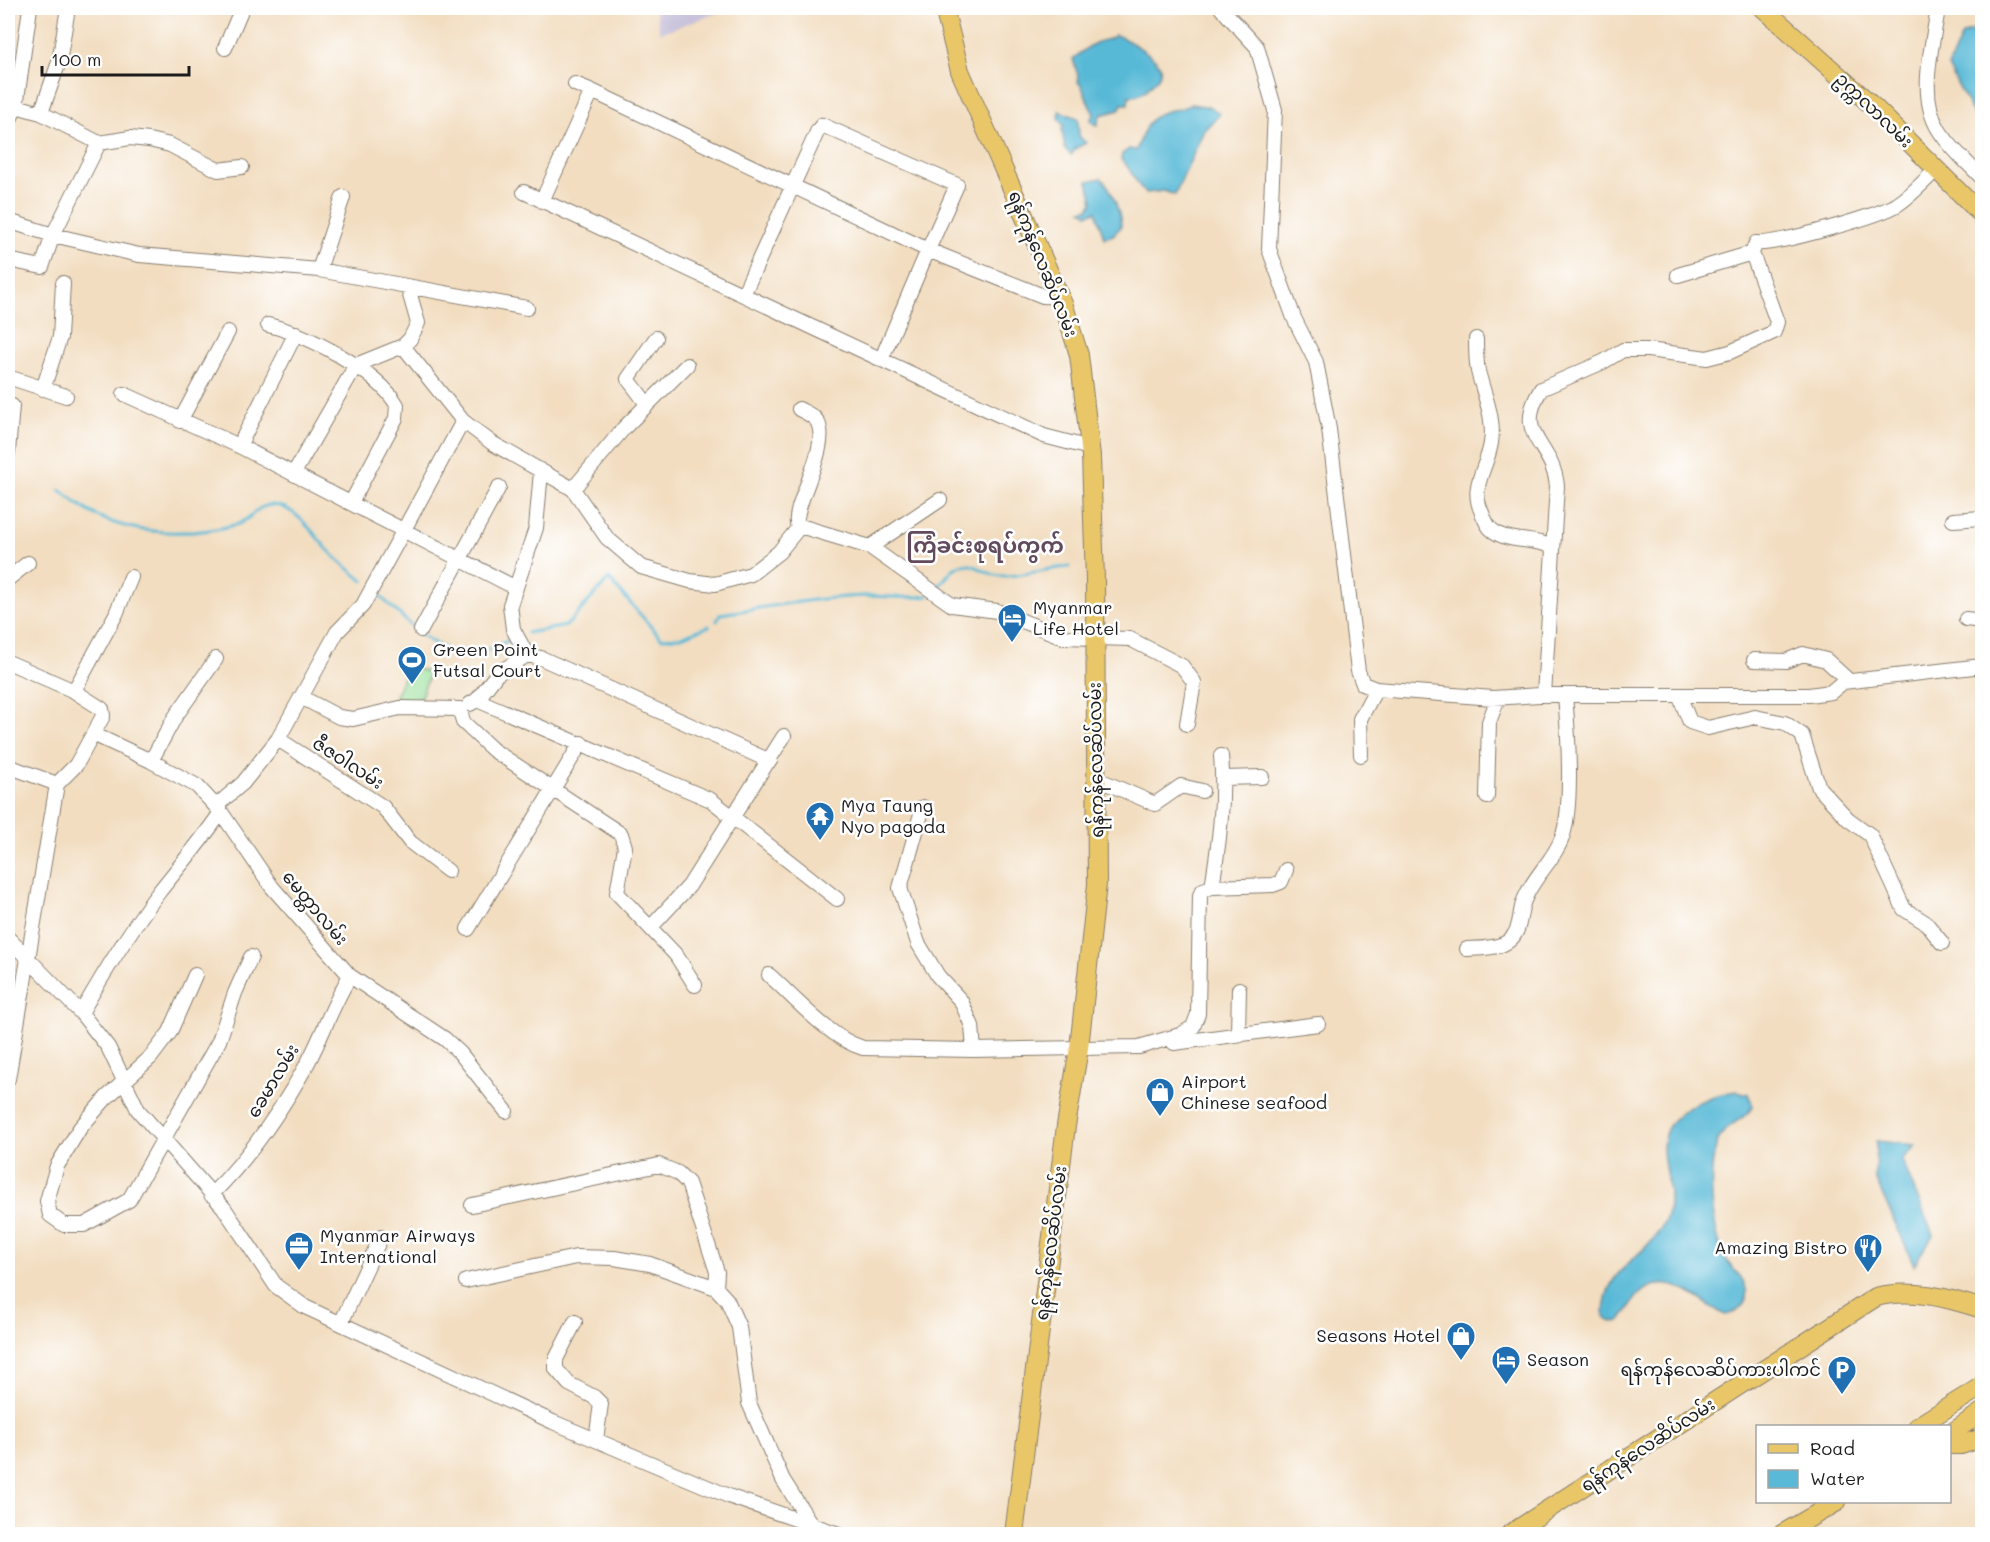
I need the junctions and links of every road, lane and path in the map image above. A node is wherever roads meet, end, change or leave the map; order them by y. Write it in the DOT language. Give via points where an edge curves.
graph roads {
  1 [pos="30,8"];
  2 [pos="68,8"];
  3 [pos="242,8"];
  4 [pos="944,8"];
  5 [pos="1221,8"];
  6 [pos="1763,8"];
  7 [pos="1938,8"];
  8 [pos="225,48"];
  9 [pos="575,84"];
  10 [pos="592,91"];
  11 [pos="16,105"];
  12 [pos="41,113"];
  13 [pos="8,124"];
  14 [pos="99,143"];
  15 [pos="242,167"];
  16 [pos="1936,170"];
  17 [pos="1983,178"];
  18 [pos="793,186"];
  19 [pos="524,192"];
  20 [pos="343,196"];
  21 [pos="542,201"];
  22 [pos="1983,215"];
  23 [pos="8,221"];
  24 [pos="53,235"];
  25 [pos="928,249"];
  26 [pos="1752,253"];
  27 [pos="8,260"];
  28 [pos="319,270"];
  29 [pos="1678,275"];
  30 [pos="63,283"];
  31 [pos="408,288"];
  32 [pos="743,295"];
  33 [pos="1060,297"];
  34 [pos="527,308"];
  35 [pos="268,325"];
  36 [pos="228,332"];
  37 [pos="296,333"];
  38 [pos="656,338"];
  39 [pos="1476,339"];
  40 [pos="403,346"];
  41 [pos="881,360"];
  42 [pos="356,365"];
  43 [pos="687,365"];
  44 [pos="8,376"];
  45 [pos="43,388"];
  46 [pos="124,394"];
  47 [pos="66,396"];
  48 [pos="647,404"];
  49 [pos="12,406"];
  50 [pos="800,409"];
  51 [pos="180,420"];
  52 [pos="463,421"];
  53 [pos="239,446"];
  54 [pos="1090,448"];
  55 [pos="8,452"];
  56 [pos="541,471"];
  57 [pos="294,473"];
  58 [pos="499,487"];
  59 [pos="573,489"];
  60 [pos="940,500"];
  61 [pos="351,503"];
  62 [pos="1983,518"];
  63 [pos="1953,520"];
  64 [pos="798,527"];
  65 [pos="402,530"];
  66 [pos="870,547"];
  67 [pos="1552,547"];
  68 [pos="460,559"];
  69 [pos="28,563"];
  70 [pos="131,577"];
  71 [pos="8,579"];
  72 [pos="516,588"];
  73 [pos="1966,619"];
  74 [pos="1983,621"];
  75 [pos="421,630"];
  76 [pos="1095,640"];
  77 [pos="527,655"];
  78 [pos="216,659"];
  79 [pos="1754,660"];
  80 [pos="8,662"];
  81 [pos="1983,666"];
  82 [pos="1849,681"];
  83 [pos="1376,689"];
  84 [pos="74,692"];
  85 [pos="1544,695"];
  86 [pos="1565,695"];
  87 [pos="1679,695"];
  88 [pos="302,697"];
  89 [pos="1498,698"];
  90 [pos="477,700"];
  91 [pos="460,709"];
  92 [pos="1187,724"];
  93 [pos="95,735"];
  94 [pos="784,736"];
  95 [pos="278,739"];
  96 [pos="581,742"];
  97 [pos="1361,755"];
  98 [pos="1221,756"];
  99 [pos="151,761"];
  100 [pos="770,761"];
  101 [pos="8,766"];
  102 [pos="1263,777"];
  103 [pos="1095,778"];
  104 [pos="1223,778"];
  105 [pos="57,784"];
  106 [pos="552,789"];
  107 [pos="1202,791"];
  108 [pos="1487,797"];
  109 [pos="923,807"];
  110 [pos="219,809"];
  111 [pos="735,818"];
  112 [pos="1286,870"];
  113 [pos="447,871"];
  114 [pos="1212,887"];
  115 [pos="837,899"];
  116 [pos="651,927"];
  117 [pos="468,929"];
  118 [pos="8,938"];
  119 [pos="1942,943"];
  120 [pos="1467,949"];
  121 [pos="251,957"];
  122 [pos="29,961"];
  123 [pos="195,975"];
  124 [pos="769,975"];
  125 [pos="350,976"];
  126 [pos="695,985"];
  127 [pos="1239,989"];
  128 [pos="81,1012"];
  129 [pos="1318,1024"];
  130 [pos="1238,1034"];
  131 [pos="1154,1043"];
  132 [pos="1079,1048"];
  133 [pos="974,1050"];
  134 [pos="8,1079"];
  135 [pos="124,1082"];
  136 [pos="506,1111"];
  137 [pos="162,1140"];
  138 [pos="211,1195"];
  139 [pos="472,1205"];
  140 [pos="381,1237"];
  141 [pos="466,1281"];
  142 [pos="716,1288"];
  143 [pos="1978,1310"];
  144 [pos="575,1322"];
  145 [pos="341,1323"];
  146 [pos="1983,1386"];
  147 [pos="1983,1412"];
  148 [pos="1920,1425"];
  149 [pos="1951,1433"];
  150 [pos="1983,1438"];
  151 [pos="596,1440"];
  152 [pos="1951,1445"];
  153 [pos="1835,1503"];
  154 [pos="810,1524"];
  155 [pos="839,1534"];
  156 [pos="1014,1534"];
  157 [pos="1510,1534"];
  158 [pos="1782,1534"];
  1 -- 11 [label="street"];
  2 -- 12 [label="street" via="59,62"];
  3 -- 8 [label="street"];
  4 -- 33 [label="main road, ရန်ကုန်လေဆိပ်လမ်း" via="960,71"];
  5 -- 83 [label="street" via="1257,47 1275,110 1269,249 1294,318 1316,362 1329,429 1358,671 1364,684"];
  6 -- 16 [label="main road, ဥက္ကလာလမ်း" via="1876,109"];
  7 -- 17 [label="street" via="1928,90 1930,109 1939,130"];
  9 -- 10 [label="street"];
  10 -- 18 [label="street"];
  10 -- 21 [label="street"];
  11 -- 12 [label="street"];
  11 -- 13 [label="street"];
  12 -- 14 [label="street"];
  14 -- 15 [label="street" via="130,138 149,140 183,151 218,170"];
  14 -- 24 [label="street"];
  16 -- 22 [label="main road, ဥက္ကလာလမ်း"];
  16 -- 26 [label="street" via="1898,205 1851,223 1776,242 1756,243"];
  18 -- 25 [label="street"];
  18 -- 25 [label="street" via="822,125 957,185"];
  18 -- 32 [label="street"];
  19 -- 21 [label="street"];
  20 -- 28 [label="street"];
  21 -- 32 [label="street"];
  23 -- 24 [label="street"];
  24 -- 27 [label="street" via="42,267"];
  24 -- 28 [label="street" via="139,255"];
  25 -- 33 [label="street" via="1043,296"];
  25 -- 41 [label="street"];
  26 -- 29 [label="street"];
  26 -- 67 [label="street" via="1774,311 1774,332 1707,358 1623,350 1541,389 1530,429 1554,466 1557,513"];
  28 -- 31 [label="street"];
  30 -- 45 [label="street" via="60,337"];
  31 -- 34 [label="street"];
  31 -- 40 [label="street" via="418,323"];
  32 -- 41 [label="street"];
  33 -- 54 [label="main road, ရန်ကုန်လေဆိပ်လမ်း" via="1079,355"];
  35 -- 37 [label="street"];
  36 -- 51 [label="street"];
  37 -- 42 [label="street"];
  37 -- 53 [label="street"];
  38 -- 48 [label="street" via="628,379"];
  39 -- 67 [label="street" via="1478,370 1492,425 1491,444 1476,492 1479,508 1491,529 1504,536"];
  40 -- 42 [label="street"];
  40 -- 52 [label="street"];
  41 -- 54 [label="street" via="1044,436"];
  42 -- 57 [label="street"];
  42 -- 61 [label="street" via="393,398 399,409"];
  43 -- 48 [label="street"];
  44 -- 45 [label="street"];
  45 -- 47 [label="street"];
  46 -- 51 [label="street"];
  48 -- 59 [label="street"];
  49 -- 55 [label="street"];
  50 -- 64 [label="street" via="814,417 820,431 814,466 796,518"];
  51 -- 53 [label="street"];
  52 -- 56 [label="street"];
  52 -- 65 [label="street"];
  53 -- 57 [label="street"];
  54 -- 76 [label="main road, ရန်ကုန်လေဆိပ်လမ်း"];
  56 -- 59 [label="street"];
  56 -- 72 [label="street" via="536,528"];
  57 -- 61 [label="street"];
  58 -- 68 [label="street"];
  59 -- 64 [label="street" via="607,538 641,567 690,582 715,584 751,574 779,552"];
  60 -- 66 [label="street"];
  61 -- 65 [label="street"];
  62 -- 63 [label="street"];
  64 -- 66 [label="street"];
  65 -- 68 [label="street"];
  65 -- 88 [label="street" via="363,605 337,632"];
  66 -- 76 [label="street" via="952,605 997,611 1063,637"];
  67 -- 85 [label="street"];
  68 -- 72 [label="street"];
  68 -- 75 [label="street"];
  69 -- 71 [label="street"];
  70 -- 84 [label="street"];
  72 -- 77 [label="street" via="510,605 513,629"];
  73 -- 74 [label="street"];
  76 -- 92 [label="street" via="1130,639 1182,666 1194,682"];
  76 -- 103 [label="main road, ရန်ကုန်လေဆိပ်လမ်း"];
  77 -- 90 [label="street" via="497,674"];
  77 -- 100 [label="street"];
  78 -- 99 [label="street" via="175,717"];
  79 -- 82 [label="street" via="1786,661 1803,654 1826,660"];
  80 -- 84 [label="street"];
  81 -- 82 [label="street"];
  82 -- 87 [label="street" via="1832,692 1809,695"];
  83 -- 89 [label="street"];
  83 -- 97 [label="street" via="1359,719"];
  84 -- 93 [label="street" via="102,709"];
  85 -- 86 [label="street"];
  85 -- 89 [label="street"];
  86 -- 87 [label="street"];
  86 -- 120 [label="street" via="1569,766 1562,837 1548,865 1526,894 1511,940 1504,945"];
  87 -- 119 [label="street" via="1690,722 1708,728 1755,717 1785,723 1802,735 1819,788 1848,819 1870,835 1904,909 1926,923"];
  88 -- 91 [label="street" via="339,717 353,719 400,708"];
  88 -- 95 [label="street"];
  89 -- 108 [label="street" via="1489,722"];
  90 -- 91 [label="street"];
  90 -- 96 [label="street"];
  91 -- 106 [label="street" via="463,722 493,750"];
  93 -- 99 [label="street, မေတ္တာလမ်း"];
  93 -- 105 [label="street" via="71,772"];
  94 -- 100 [label="street"];
  95 -- 110 [label="street"];
  95 -- 113 [label="street, ဇီဇဝါလမ်း" via="383,807 410,842"];
  96 -- 106 [label="street"];
  96 -- 111 [label="street" via="711,800"];
  98 -- 104 [label="street"];
  99 -- 110 [label="street, မေတ္တာလမ်း" via="197,786"];
  100 -- 111 [label="street"];
  101 -- 105 [label="street"];
  102 -- 104 [label="street"];
  103 -- 107 [label="street" via="1155,804 1181,786"];
  103 -- 132 [label="main road, ရန်ကုန်လေဆိပ်လမ်း" via="1098,884"];
  104 -- 114 [label="street"];
  105 -- 122 [label="street"];
  106 -- 116 [label="street" via="621,834 625,847 617,894"];
  106 -- 117 [label="street"];
  109 -- 133 [label="street" via="900,888 918,944 938,976 962,1001 972,1026"];
  110 -- 125 [label="street, မေတ္တာလမ်း" via="272,887"];
  110 -- 128 [label="street" via="200,845 158,894"];
  111 -- 115 [label="street"];
  111 -- 116 [label="street" via="689,886"];
  112 -- 114 [label="street" via="1281,882 1273,885"];
  114 -- 131 [label="street" via="1200,895 1197,1014 1193,1027"];
  116 -- 126 [label="street"];
  118 -- 122 [label="street"];
  121 -- 137 [label="street" via="219,1041"];
  122 -- 128 [label="street"];
  122 -- 134 [label="street"];
  123 -- 135 [label="street" via="170,1032"];
  124 -- 133 [label="street" via="849,1044 863,1048"];
  125 -- 136 [label="street, မေတ္တာလမ်း" via="446,1039"];
  125 -- 138 [label="street, ခေမာလမ်း" via="306,1066 281,1106 238,1169"];
  127 -- 130 [label="street"];
  128 -- 135 [label="street" via="108,1047"];
  129 -- 130 [label="street"];
  130 -- 131 [label="street"];
  131 -- 132 [label="street"];
  132 -- 133 [label="street"];
  132 -- 156 [label="main road, ရန်ကုန်လေဆိပ်လမ်း"];
  135 -- 137 [label="street" via="138,1110"];
  135 -- 137 [label="street" via="80,1128 57,1166 47,1201 50,1215 63,1225 84,1225 129,1200"];
  137 -- 138 [label="street"];
  138 -- 145 [label="street" via="224,1208 276,1286 305,1307"];
  139 -- 142 [label="street" via="659,1165 669,1167 688,1184 717,1272"];
  140 -- 145 [label="street"];
  141 -- 142 [label="street" via="576,1257 614,1258 650,1264"];
  142 -- 154 [label="street" via="727,1300 739,1327 748,1403 783,1480"];
  143 -- 157 [label="main road, ရန်ကုန်လေဆိပ်လမ်း" via="1922,1294 1876,1297"];
  144 -- 151 [label="street" via="556,1359 556,1369 569,1384 601,1404"];
  145 -- 151 [label="street"];
  146 -- 148 [label="main road"];
  147 -- 149 [label="main road"];
  150 -- 152 [label="main road"];
  151 -- 154 [label="street" via="731,1497"];
  153 -- 158 [label="main road"];
  154 -- 155 [label="street"];
}
